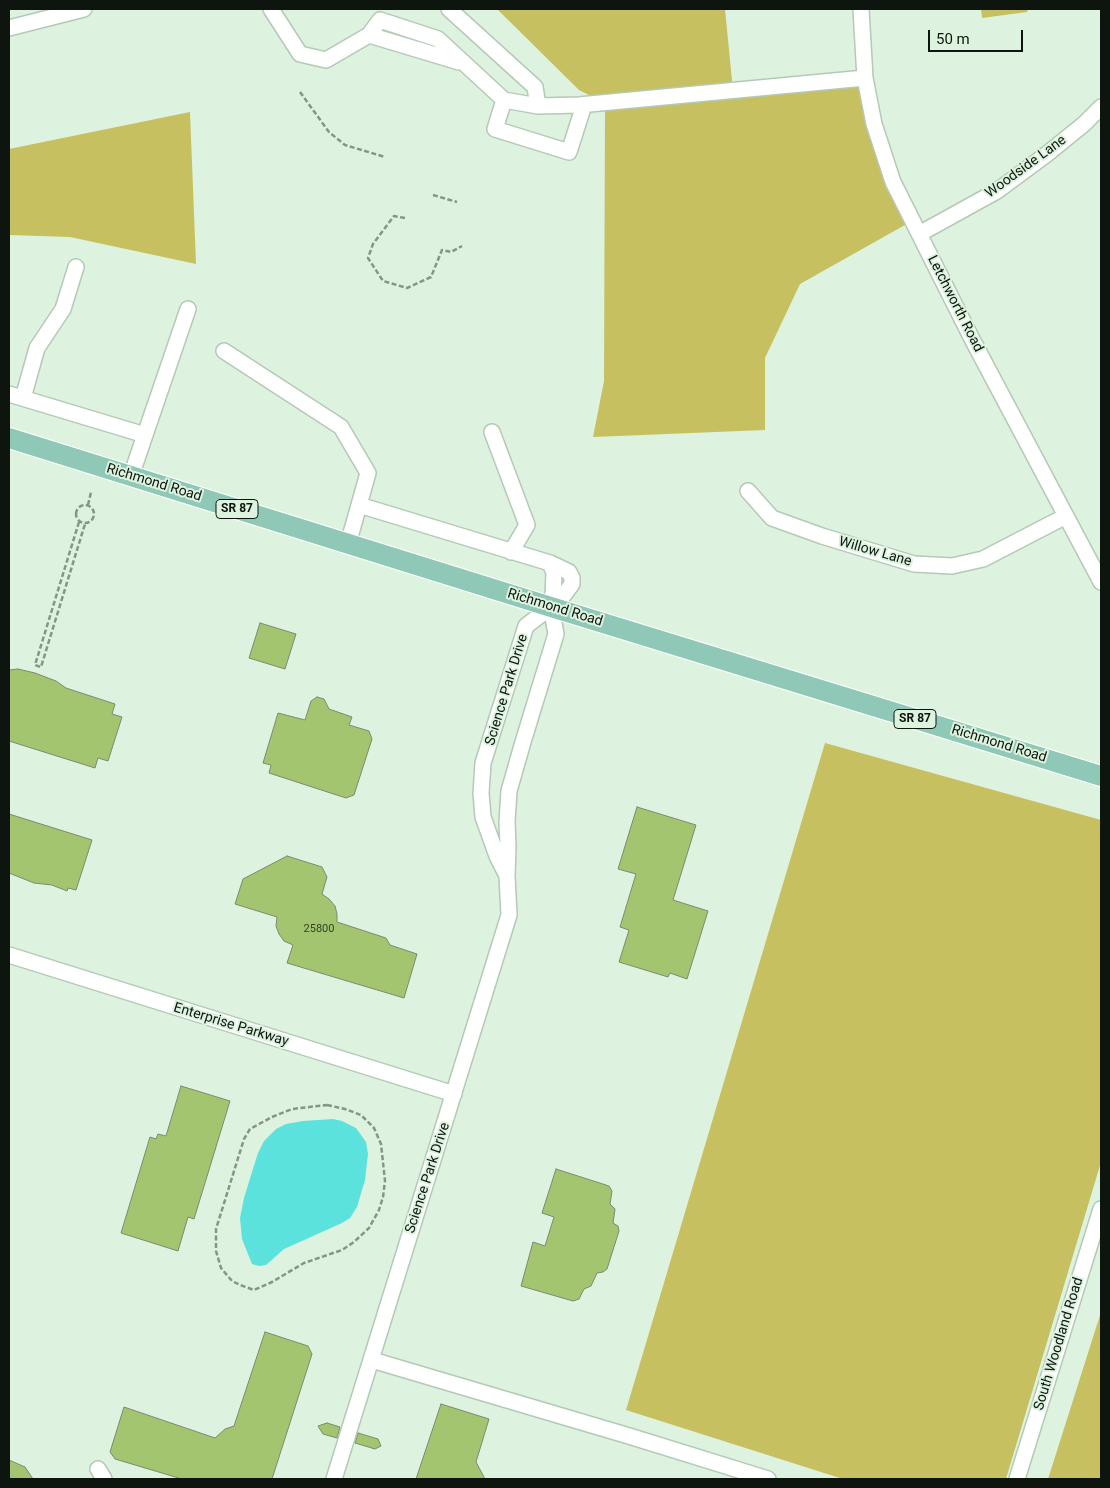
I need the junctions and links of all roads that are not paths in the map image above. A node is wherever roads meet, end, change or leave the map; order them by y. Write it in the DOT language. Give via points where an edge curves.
graph roads {
  1 [pos="84,9"];
  2 [pos="271,9"];
  3 [pos="393,9"];
  4 [pos="449,9"];
  5 [pos="861,9"];
  6 [pos="380,20"];
  7 [pos="9,28"];
  8 [pos="369,35"];
  9 [pos="463,63"];
  10 [pos="865,78"];
  11 [pos="504,100"];
  12 [pos="584,105"];
  13 [pos="538,106"];
  14 [pos="1101,107"];
  15 [pos="919,234"];
  16 [pos="76,267"];
  17 [pos="188,309"];
  18 [pos="224,351"];
  19 [pos="16,396"];
  20 [pos="492,432"];
  21 [pos="145,435"];
  22 [pos="9,438"];
  23 [pos="131,476"];
  24 [pos="748,491"];
  25 [pos="359,505"];
  26 [pos="1066,516"];
  27 [pos="348,544"];
  28 [pos="511,552"];
  29 [pos="1101,582"];
  30 [pos="551,607"];
  31 [pos="1101,776"];
  32 [pos="507,876"];
  33 [pos="9,955"];
  34 [pos="454,1094"];
  35 [pos="1101,1209"];
  36 [pos="372,1360"];
  37 [pos="334,1479"];
  38 [pos="768,1479"];
  39 [pos="1017,1479"];
  1 -- 7 [label="street"];
  2 -- 8 [label="street" via="300,54 326,60"];
  3 -- 6 [label="street"];
  4 -- 13 [label="street" via="535,87"];
  5 -- 10 [label="street, Letchworth Road"];
  6 -- 8 [label="street"];
  6 -- 9 [label="street" via="438,39"];
  8 -- 9 [label="street"];
  9 -- 11 [label="street"];
  10 -- 12 [label="street"];
  10 -- 15 [label="street, Letchworth Road" via="874,124 893,182"];
  11 -- 12 [label="street" via="495,129 569,152"];
  11 -- 13 [label="street"];
  12 -- 13 [label="street"];
  14 -- 15 [label="street, Woodside Lane" via="1047,154 997,191"];
  15 -- 26 [label="street, Letchworth Road"];
  16 -- 19 [label="street" via="63,309 37,348"];
  17 -- 21 [label="street"];
  18 -- 25 [label="street" via="341,427 368,473"];
  19 -- 21 [label="street"];
  20 -- 28 [label="street" via="527,525"];
  21 -- 23 [label="street"];
  22 -- 23 [label="main road, Richmond Road / SR 87"];
  23 -- 27 [label="main road, Richmond Road / SR 87"];
  24 -- 26 [label="street, Willow Lane" via="772,518 914,564 952,566 983,559"];
  25 -- 27 [label="street"];
  25 -- 28 [label="street"];
  26 -- 29 [label="street, Letchworth Road"];
  27 -- 30 [label="main road, Richmond Road / SR 87"];
  28 -- 30 [label="street" via="569,572 572,584"];
  30 -- 31 [label="main road, Richmond Road / SR 87"];
  30 -- 32 [label="street, Science Park Drive" via="556,634 509,791"];
  30 -- 32 [label="street, Science Park Drive" via="526,626 484,763 483,817"];
  32 -- 34 [label="street, Science Park Drive" via="509,915"];
  33 -- 34 [label="street, Enterprise Parkway"];
  34 -- 36 [label="street, Science Park Drive"];
  35 -- 39 [label="street, South Woodland Road"];
  36 -- 37 [label="street, Science Park Drive"];
  36 -- 38 [label="street"];
}
